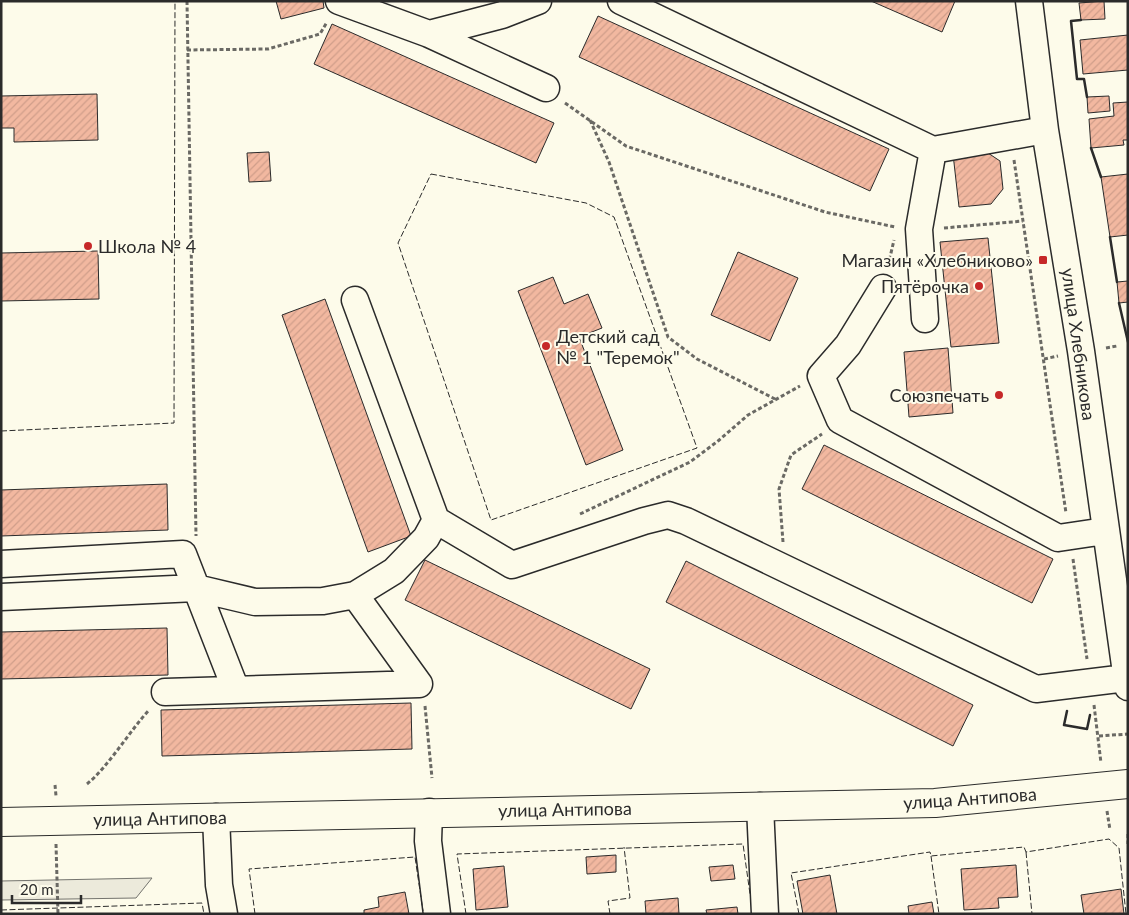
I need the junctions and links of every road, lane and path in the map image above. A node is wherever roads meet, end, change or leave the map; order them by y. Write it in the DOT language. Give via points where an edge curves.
graph roads {
  1 [pos="187,1"];
  2 [pos="538,1"];
  3 [pos="622,1"];
  4 [pos="1029,1"];
  5 [pos="340,2"];
  6 [pos="429,34"];
  7 [pos="187,50"];
  8 [pos="546,88"];
  9 [pos="589,120"];
  10 [pos="1045,130"];
  11 [pos="1010,136"];
  12 [pos="932,150"];
  13 [pos="1023,220"];
  14 [pos="919,229"];
  15 [pos="883,288"];
  16 [pos="355,300"];
  17 [pos="925,319"];
  18 [pos="840,420"];
  19 [pos="578,515"];
  20 [pos="436,520"];
  21 [pos="1105,531"];
  22 [pos="1070,536"];
  23 [pos="183,554"];
  24 [pos="1,564"];
  25 [pos="786,569"];
  26 [pos="196,588"];
  27 [pos="355,595"];
  28 [pos="1,597"];
  29 [pos="1127,682"];
  30 [pos="419,684"];
  31 [pos="1091,684"];
  32 [pos="236,690"];
  33 [pos="165,692"];
  34 [pos="1128,734"];
  35 [pos="1098,736"];
  36 [pos="432,778"];
  37 [pos="1116,785"];
  38 [pos="760,806"];
  39 [pos="429,812"];
  40 [pos="216,817"];
  41 [pos="56,819"];
  42 [pos="1,822"];
  43 [pos="1110,830"];
  44 [pos="1128,834"];
  45 [pos="1128,844"];
  46 [pos="58,914"];
  47 [pos="224,914"];
  48 [pos="437,914"];
  49 [pos="765,914"];
  1 -- 7 [label="path"];
  2 -- 6 [label="street" via="502,15"];
  3 -- 12 [label="street"];
  4 -- 10 [label="street, улица Хлебникова"];
  5 -- 6 [label="street"];
  5 -- 7 [label="path" via="320,34 268,49"];
  6 -- 8 [label="street"];
  7 -- 23 [label="path" via="197,535"];
  8 -- 9 [label="path"];
  9 -- 15 [label="path" via="626,146 825,212 897,227"];
  9 -- 19 [label="path" via="609,162 668,337 697,359 775,399 748,415 690,462"];
  10 -- 11 [label="street"];
  10 -- 21 [label="street, улица Хлебникова" via="1081,351"];
  11 -- 12 [label="street"];
  11 -- 13 [label="path"];
  12 -- 14 [label="street"];
  13 -- 14 [label="path"];
  13 -- 22 [label="path"];
  14 -- 17 [label="street"];
  15 -- 18 [label="street" via="848,345 821,376"];
  16 -- 20 [label="street"];
  18 -- 22 [label="street" via="1058,538"];
  18 -- 25 [label="path" via="792,455 779,489"];
  20 -- 25 [label="street" via="512,565 668,515"];
  20 -- 27 [label="street" via="426,538 394,571"];
  21 -- 22 [label="street"];
  21 -- 29 [label="street, улица Хлебникова"];
  22 -- 31 [label="path"];
  23 -- 24 [label="street"];
  23 -- 26 [label="street"];
  25 -- 31 [label="street" via="1036,689"];
  26 -- 27 [label="street" via="255,602 322,601"];
  26 -- 28 [label="street"];
  26 -- 32 [label="street"];
  27 -- 30 [label="street"];
  29 -- 31 [label="street"];
  30 -- 32 [label="street"];
  30 -- 36 [label="path" via="425,706"];
  31 -- 35 [label="path"];
  32 -- 33 [label="street"];
  34 -- 35 [label="path"];
  35 -- 37 [label="path"];
  37 -- 38 [label="main road, улица Антипова" via="935,803"];
  37 -- 43 [label="path"];
  38 -- 39 [label="main road, улица Антипова"];
  38 -- 49 [label="street"];
  39 -- 40 [label="main road, улица Антипова"];
  39 -- 48 [label="street" via="428,841"];
  40 -- 41 [label="main road, улица Антипова"];
  40 -- 47 [label="street" via="219,885"];
  41 -- 42 [label="main road, улица Антипова"];
  41 -- 46 [label="path"];
  44 -- 45 [label="path"];
}
